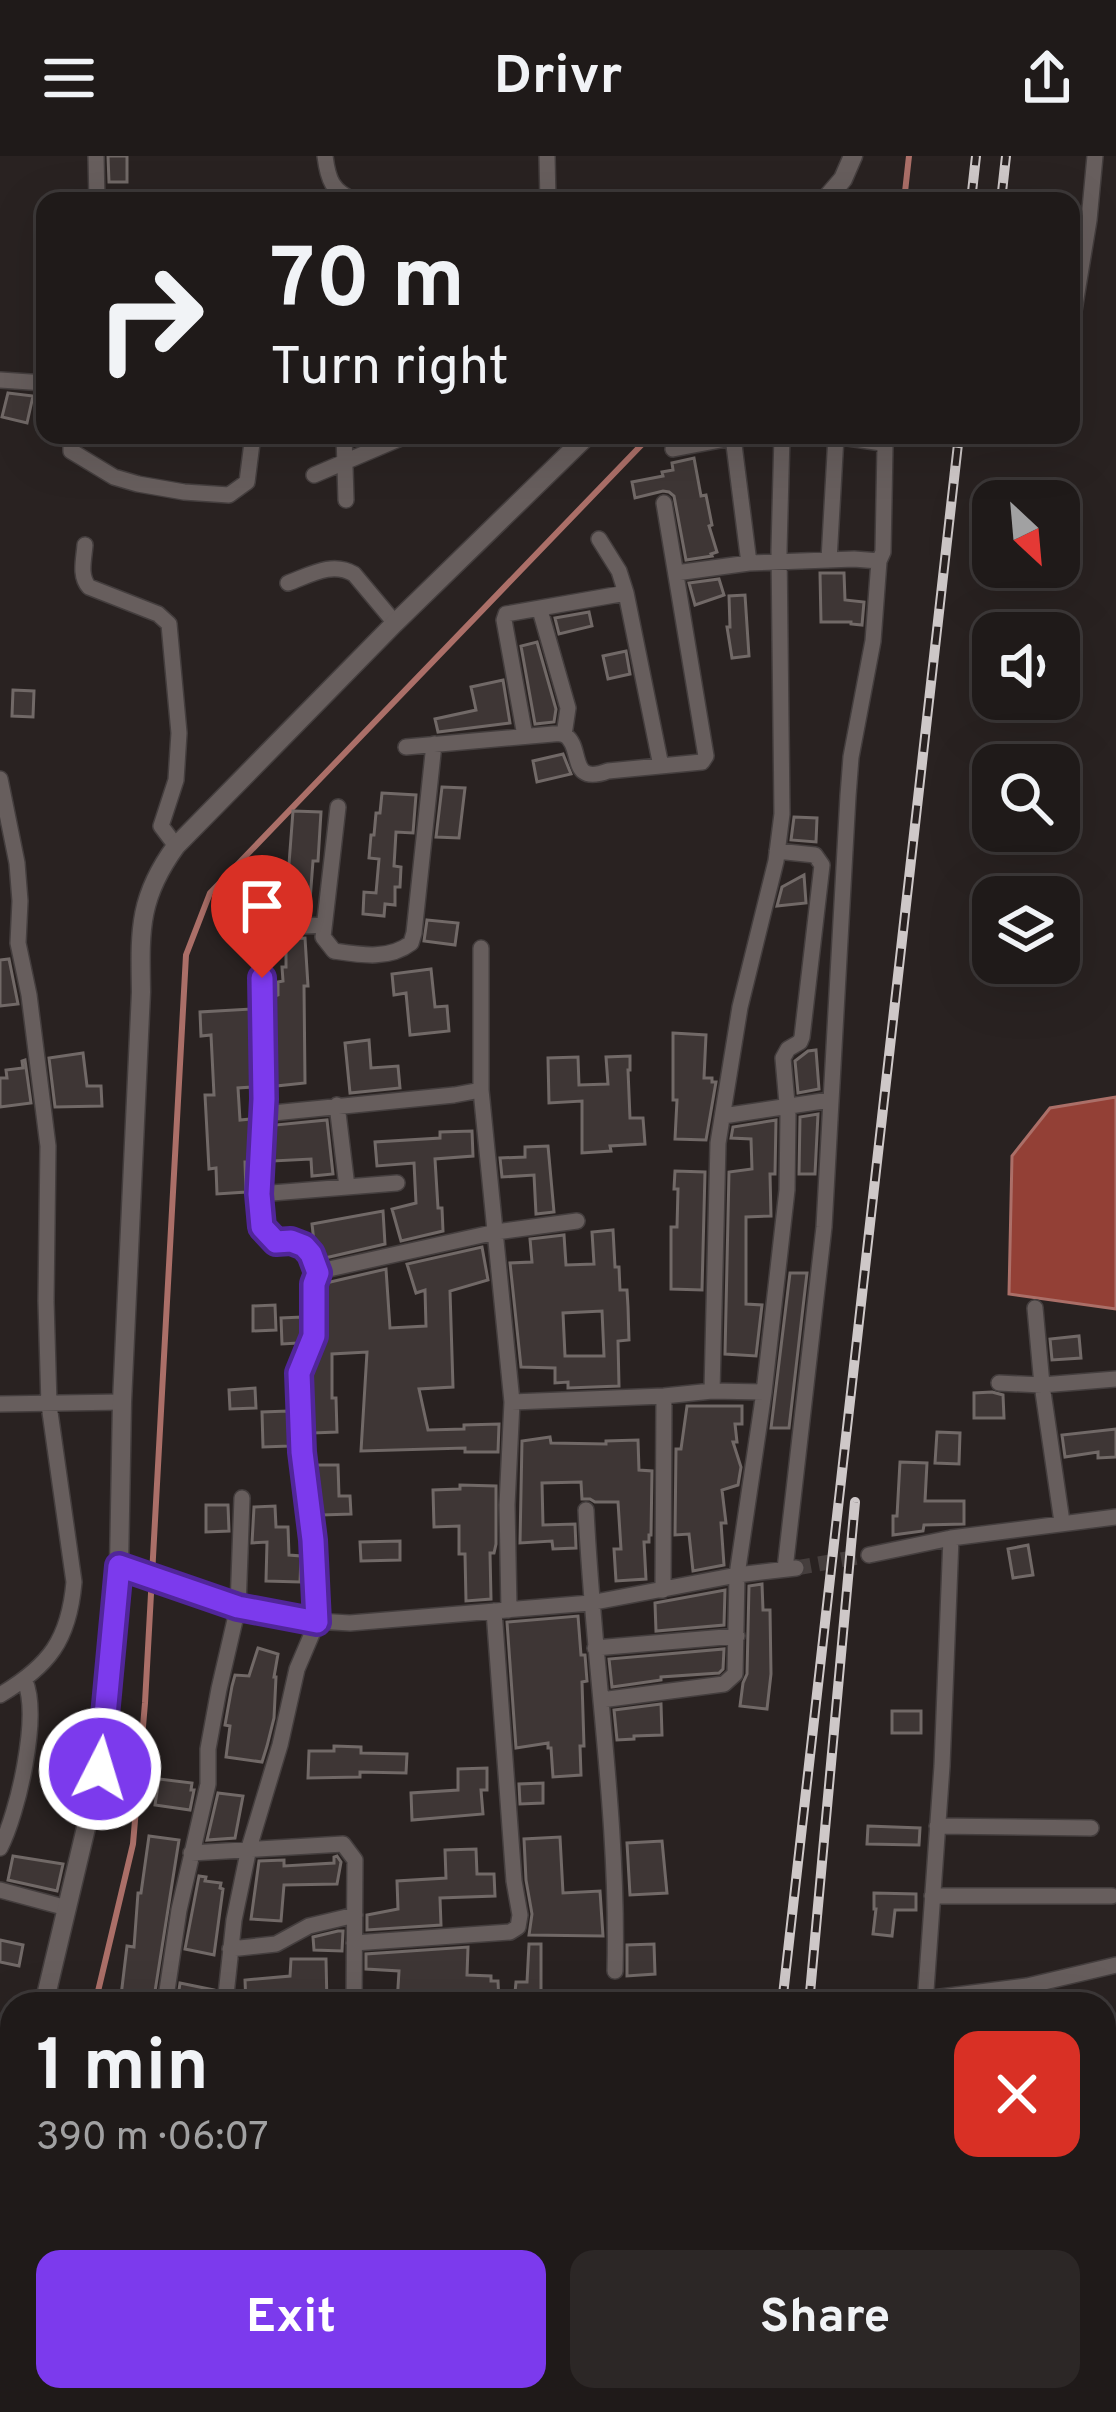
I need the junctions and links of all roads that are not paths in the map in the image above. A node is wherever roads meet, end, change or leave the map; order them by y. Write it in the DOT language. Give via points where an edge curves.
graph roads {
  1 [pos="96,156"];
  2 [pos="326,156"];
  3 [pos="547,156"];
  4 [pos="853,156"];
  5 [pos="1095,156"];
  6 [pos="97,192"];
  7 [pos="337,192"];
  8 [pos="548,192"];
  9 [pos="832,192"];
  10 [pos="1080,277"];
  11 [pos="0,380"];
  12 [pos="36,382"];
  13 [pos="71,444"];
  14 [pos="253,444"];
  15 [pos="344,444"];
  16 [pos="387,444"];
  17 [pos="578,444"];
  18 [pos="696,444"];
  19 [pos="741,444"];
  20 [pos="782,444"];
  21 [pos="832,444"];
  22 [pos="883,444"];
  23 [pos="674,448"];
  24 [pos="344,462"];
  25 [pos="314,475"];
  26 [pos="346,500"];
  27 [pos="664,503"];
  28 [pos="599,539"];
  29 [pos="85,544"];
  30 [pos="829,560"];
  31 [pos="781,561"];
  32 [pos="879,561"];
  33 [pos="749,563"];
  34 [pos="676,573"];
  35 [pos="288,583"];
  36 [pos="626,593"];
  37 [pos="540,610"];
  38 [pos="395,623"];
  39 [pos="564,735"];
  40 [pos="524,736"];
  41 [pos="434,745"];
  42 [pos="406,747"];
  43 [pos="661,766"];
  44 [pos="0,779"];
  45 [pos="338,807"];
  46 [pos="176,847"];
  47 [pos="777,850"];
  48 [pos="324,925"];
  49 [pos="482,948"];
  50 [pos="481,1090"];
  51 [pos="830,1100"];
  52 [pos="337,1105"];
  53 [pos="788,1106"];
  54 [pos="263,1114"];
  55 [pos="722,1116"];
  56 [pos="397,1183"];
  57 [pos="346,1187"];
  58 [pos="259,1194"];
  59 [pos="577,1221"];
  60 [pos="496,1232"];
  61 [pos="318,1273"];
  62 [pos="1035,1308"];
  63 [pos="1116,1379"];
  64 [pos="998,1383"];
  65 [pos="1042,1385"];
  66 [pos="712,1391"];
  67 [pos="764,1392"];
  68 [pos="664,1396"];
  69 [pos="122,1402"];
  70 [pos="512,1402"];
  71 [pos="0,1404"];
  72 [pos="49,1405"];
  73 [pos="242,1498"];
  74 [pos="586,1510"];
  75 [pos="1116,1517"];
  76 [pos="1062,1522"];
  77 [pos="951,1538"];
  78 [pos="869,1555"];
  79 [pos="119,1566"];
  80 [pos="737,1575"];
  81 [pos="663,1590"];
  82 [pos="590,1603"];
  83 [pos="238,1607"];
  84 [pos="501,1611"];
  85 [pos="317,1622"];
  86 [pos="737,1636"];
  87 [pos="596,1648"];
  88 [pos="25,1681"];
  89 [pos="0,1695"];
  90 [pos="601,1700"];
  91 [pos="937,1826"];
  92 [pos="1091,1828"];
  93 [pos="0,1848"];
  94 [pos="250,1849"];
  95 [pos="191,1853"];
  96 [pos="0,1890"];
  97 [pos="932,1896"];
  98 [pos="1112,1896"];
  99 [pos="67,1908"];
  100 [pos="355,1915"];
  101 [pos="354,1943"];
  102 [pos="230,1949"];
  103 [pos="1116,1966"];
  104 [pos="615,1971"];
  105 [pos="47,1992"];
  106 [pos="167,1992"];
  107 [pos="225,1992"];
  108 [pos="354,1992"];
  109 [pos="926,1992"];
  110 [pos="1032,1992"];
  1 -- 6 [label="street"];
  2 -- 7 [label="street"];
  3 -- 8 [label="street"];
  4 -- 9 [label="street"];
  5 -- 10 [label="street"];
  11 -- 12 [label="street"];
  13 -- 14 [label="street" via="114,478 229,494 247,482"];
  15 -- 24 [label="street"];
  16 -- 24 [label="street"];
  17 -- 38 [label="street"];
  18 -- 23 [label="street"];
  19 -- 33 [label="street"];
  20 -- 31 [label="street"];
  21 -- 30 [label="street"];
  22 -- 32 [label="street"];
  24 -- 25 [label="street"];
  24 -- 26 [label="street"];
  27 -- 34 [label="street"];
  28 -- 36 [label="street"];
  29 -- 46 [label="street" via="89,587 169,624 179,733 161,826"];
  30 -- 31 [label="street"];
  30 -- 32 [label="street"];
  31 -- 33 [label="street"];
  31 -- 47 [label="street"];
  32 -- 51 [label="street" via="851,757"];
  33 -- 34 [label="street"];
  34 -- 43 [label="street" via="706,756"];
  35 -- 38 [label="street" via="345,568"];
  36 -- 37 [label="street"];
  36 -- 43 [label="street"];
  37 -- 39 [label="street" via="568,708"];
  37 -- 40 [label="street" via="510,612 504,620"];
  38 -- 46 [label="street"];
  39 -- 40 [label="street"];
  39 -- 43 [label="street" via="578,765 597,776"];
  40 -- 41 [label="street"];
  41 -- 42 [label="street"];
  41 -- 48 [label="street" via="412,943 368,956 334,951"];
  44 -- 72 [label="street" via="48,1146"];
  45 -- 48 [label="street"];
  46 -- 69 [label="street" via="142,917"];
  47 -- 53 [label="street" via="815,856 822,865 802,1037 783,1058"];
  47 -- 55 [label="street"];
  48 -- 54 [label="street" via="279,926 262,935"];
  49 -- 50 [label="street"];
  50 -- 52 [label="street"];
  50 -- 60 [label="street"];
  51 -- 53 [label="street"];
  51 -- 80 [label="street" via="790,1569"];
  52 -- 54 [label="street"];
  52 -- 57 [label="street"];
  53 -- 55 [label="street"];
  53 -- 67 [label="street" via="787,1190"];
  54 -- 58 [label="street"];
  55 -- 66 [label="street"];
  56 -- 57 [label="street"];
  57 -- 58 [label="street"];
  58 -- 61 [label="street" via="262,1227 276,1242 304,1246"];
  59 -- 60 [label="street"];
  60 -- 61 [label="street"];
  60 -- 70 [label="street"];
  61 -- 85 [label="street" via="314,1336 299,1373"];
  62 -- 65 [label="street"];
  63 -- 65 [label="street"];
  64 -- 65 [label="street"];
  65 -- 76 [label="street"];
  66 -- 67 [label="street"];
  66 -- 68 [label="street"];
  67 -- 80 [label="street"];
  68 -- 70 [label="street"];
  68 -- 81 [label="street"];
  69 -- 72 [label="street"];
  69 -- 79 [label="street"];
  70 -- 84 [label="street"];
  71 -- 72 [label="street"];
  72 -- 88 [label="street" via="74,1594 52,1656"];
  73 -- 83 [label="street"];
  74 -- 82 [label="street"];
  75 -- 76 [label="street"];
  76 -- 77 [label="street"];
  77 -- 78 [label="street"];
  77 -- 91 [label="street"];
  79 -- 83 [label="street"];
  79 -- 99 [label="street" via="100,1769"];
  80 -- 81 [label="street"];
  80 -- 86 [label="street"];
  81 -- 82 [label="street"];
  82 -- 84 [label="street"];
  82 -- 87 [label="street"];
  83 -- 85 [label="street"];
  83 -- 95 [label="street"];
  84 -- 85 [label="street"];
  84 -- 101 [label="street" via="518,1927"];
  85 -- 94 [label="street"];
  86 -- 87 [label="street"];
  86 -- 90 [label="street" via="736,1675 724,1684"];
  87 -- 90 [label="street"];
  88 -- 89 [label="street"];
  88 -- 93 [label="street" via="28,1738"];
  90 -- 104 [label="street"];
  91 -- 92 [label="street"];
  91 -- 97 [label="street"];
  94 -- 95 [label="street"];
  94 -- 100 [label="street" via="343,1844 355,1860"];
  94 -- 102 [label="street"];
  95 -- 106 [label="street"];
  96 -- 99 [label="street"];
  97 -- 98 [label="street"];
  97 -- 109 [label="street"];
  99 -- 105 [label="street"];
  100 -- 101 [label="street"];
  100 -- 102 [label="street" via="276,1944"];
  101 -- 108 [label="street"];
  102 -- 107 [label="street"];
  103 -- 110 [label="street"];
}
